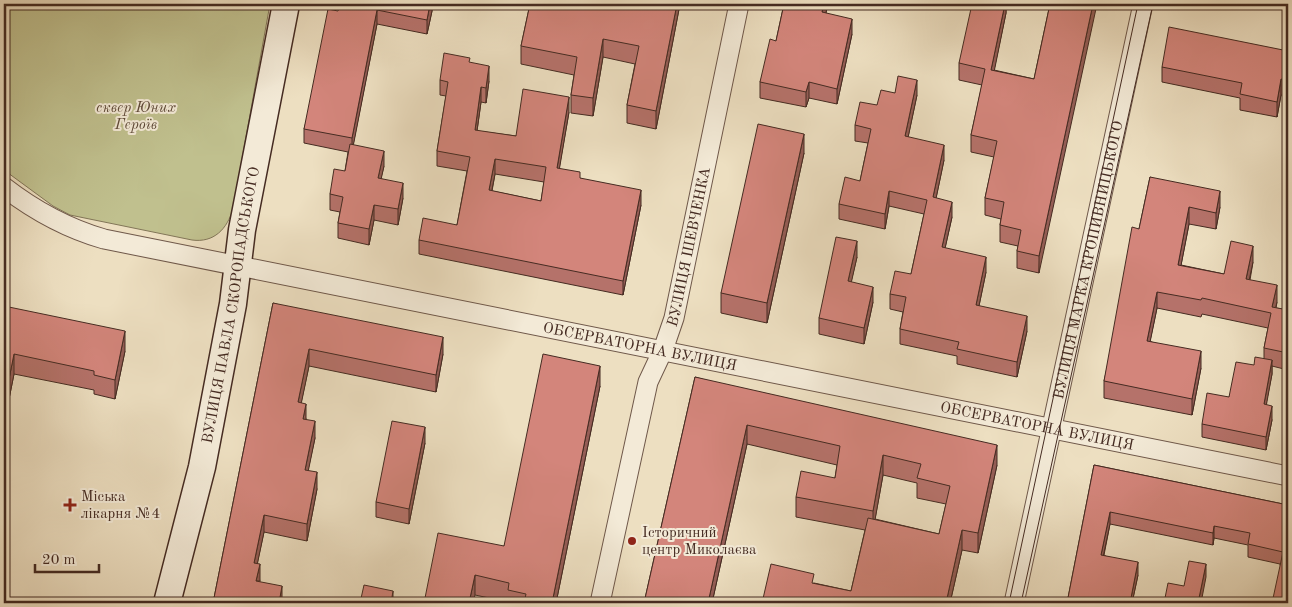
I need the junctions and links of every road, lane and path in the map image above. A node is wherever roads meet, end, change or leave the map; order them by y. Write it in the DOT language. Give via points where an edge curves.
graph roads {
  1 [pos="286,4"];
  2 [pos="739,4"];
  3 [pos="1143,4"];
  4 [pos="4,187"];
  5 [pos="238,266"];
  6 [pos="663,350"];
  7 [pos="1052,429"];
  8 [pos="1288,476"];
  9 [pos="167,603"];
  10 [pos="600,603"];
  11 [pos="1014,603"];
  1 -- 5 [label="street, ВУЛИЦЯ ПАВЛА СКОРОПАДСЬКОГО" via="242,230"];
  2 -- 6 [label="street, ВУЛИЦЯ ШЕВЧЕНКА" via="674,318"];
  3 -- 7 [label="street, ВУЛИЦЯ МАРКА КРОПИВНИЦЬКОГО"];
  4 -- 5 [label="street, ОБСЕРВАТОРНА ВУЛИЦЯ" via="49,218 74,230"];
  5 -- 6 [label="street, ОБСЕРВАТОРНА ВУЛИЦЯ"];
  5 -- 9 [label="street, ВУЛИЦЯ ПАВЛА СКОРОПАДСЬКОГО" via="202,467"];
  6 -- 7 [label="street, ОБСЕРВАТОРНА ВУЛИЦЯ"];
  6 -- 10 [label="street, ВУЛИЦЯ ШЕВЧЕНКА" via="648,382"];
  7 -- 8 [label="street, ОБСЕРВАТОРНА ВУЛИЦЯ"];
  7 -- 11 [label="street, ВУЛИЦЯ МАРКА КРОПИВНИЦЬКОГО"];
}
